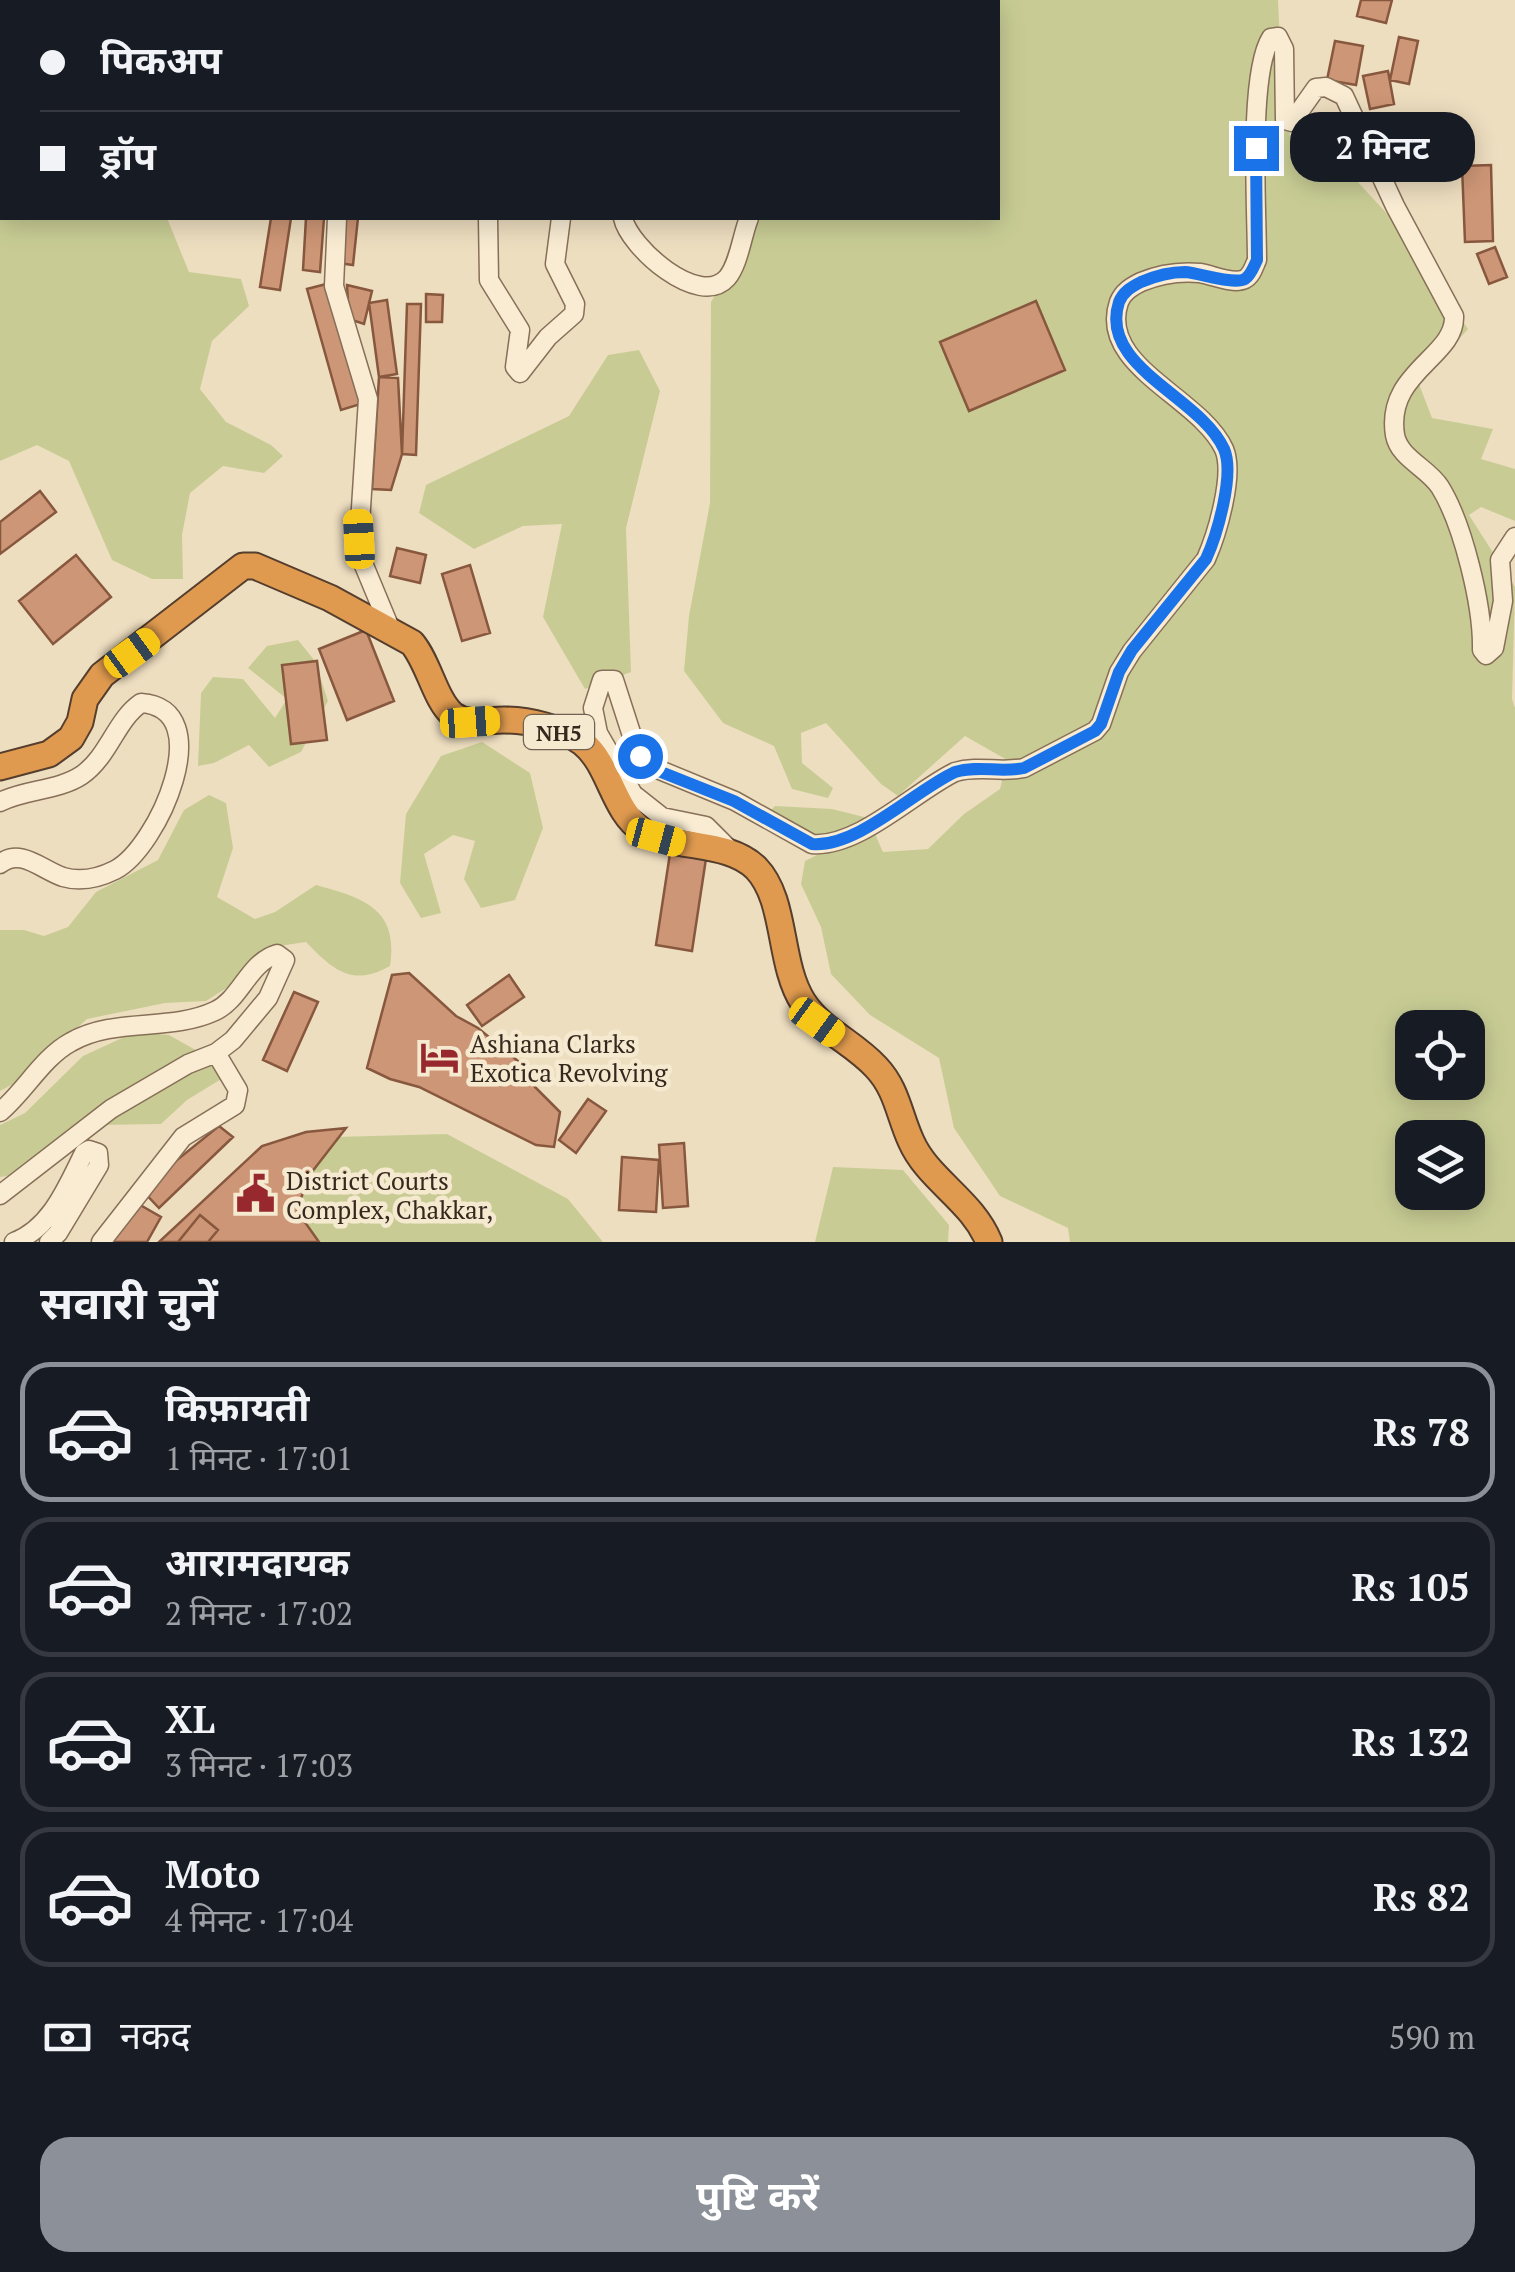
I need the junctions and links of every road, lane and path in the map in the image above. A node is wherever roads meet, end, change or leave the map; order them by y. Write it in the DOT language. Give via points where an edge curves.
graph roads {
  1 [pos="337,220"];
  2 [pos="488,220"];
  3 [pos="562,220"];
  4 [pos="624,220"];
  5 [pos="747,220"];
  6 [pos="1515,537"];
  7 [pos="390,628"];
  8 [pos="0,767"];
  9 [pos="0,802"];
  10 [pos="734,854"];
  11 [pos="0,864"];
  12 [pos="216,1053"];
  13 [pos="0,1112"];
  14 [pos="0,1194"];
  15 [pos="14,1242"];
  16 [pos="49,1242"];
  17 [pos="101,1242"];
  18 [pos="989,1242"];
  1 -- 7 [label="street" via="334,286 368,399 359,539"];
  2 -- 3 [label="street" via="489,280 520,330 520,372 574,314 556,272"];
  4 -- 5 [label="street" via="628,235 654,262 705,285 729,274"];
  6 -- 10 [label="street" via="1500,560 1503,601 1495,646 1486,654 1478,597 1442,491 1395,436 1399,396 1451,334 1454,316 1344,96 1316,88 1292,122 1285,120 1284,49 1282,40 1271,38 1256,111 1252,272 1237,280 1159,275 1133,286 1119,304 1120,342 1133,362 1209,426 1225,450 1229,474 1206,559 1132,650 1101,724 1024,768 955,772 847,838 812,844 650,766 634,742 614,680 602,680 593,708 598,733 633,794 662,817 706,826"];
  7 -- 8 [label="highway, NH5" via="243,566 102,675 84,700 71,738 49,754"];
  7 -- 10 [label="highway, NH5" via="422,654 446,709 457,718 530,722 572,736 598,760 634,823 656,837"];
  9 -- 11 [label="street" via="80,776 141,702 157,706 174,726 176,777 135,855 88,879 61,876 18,856"];
  10 -- 18 [label="highway" via="772,892 800,998 817,1022 886,1078 916,1151 973,1212"];
  12 -- 13 [label="street" via="268,998 285,966 281,955 258,964 219,1010 71,1042"];
  12 -- 14 [label="street" via="111,1109"];
  12 -- 17 [label="street" via="238,1090 236,1106 183,1136"];
  15 -- 16 [label="street" via="32,1235 58,1204 84,1153 98,1153 96,1171"];
}
